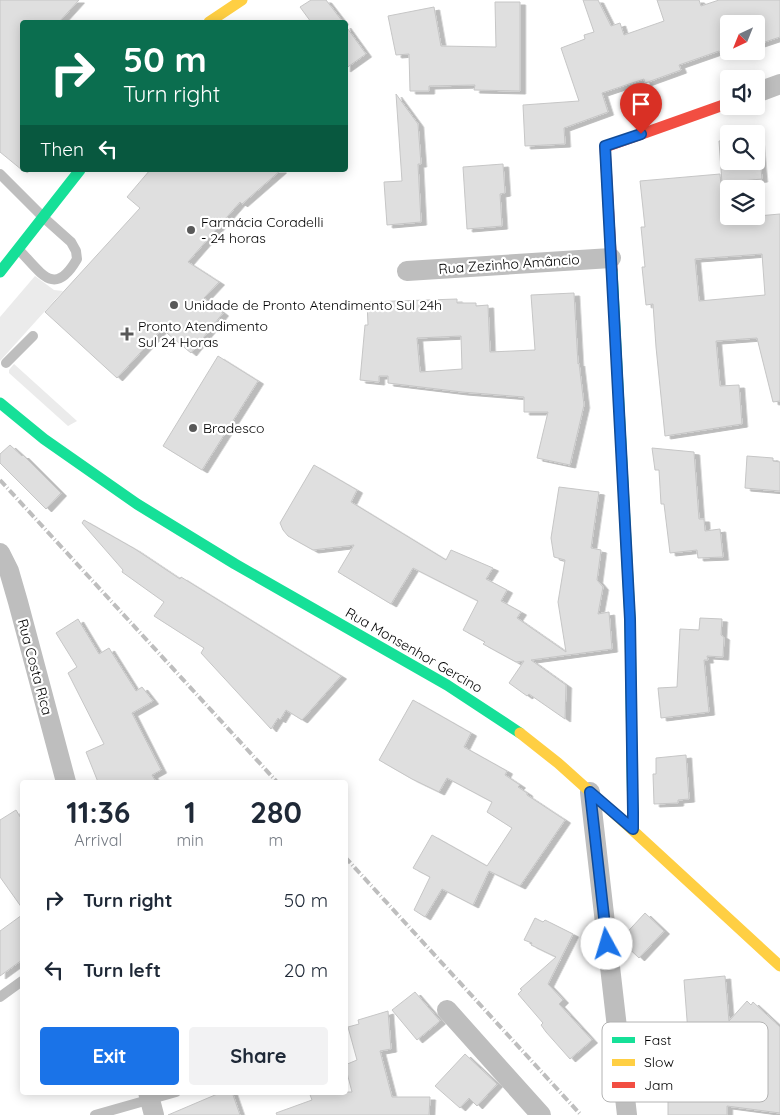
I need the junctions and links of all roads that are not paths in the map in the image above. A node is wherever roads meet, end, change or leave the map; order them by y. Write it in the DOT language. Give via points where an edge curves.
graph roads {
  1 [pos="242,0"];
  2 [pos="212,20"];
  3 [pos="780,84"];
  4 [pos="765,90"];
  5 [pos="720,106"];
  6 [pos="78,172"];
  7 [pos="0,174"];
  8 [pos="42,217"];
  9 [pos="18,249"];
  10 [pos="611,258"];
  11 [pos="407,271"];
  12 [pos="0,272"];
  13 [pos="33,336"];
  14 [pos="6,363"];
  15 [pos="0,403"];
  16 [pos="0,553"];
  17 [pos="65,780"];
  18 [pos="590,792"];
  19 [pos="633,829"];
  20 [pos="780,966"];
  21 [pos="20,982"];
  22 [pos="0,997"];
  23 [pos="447,1010"];
  24 [pos="616,1022"];
  25 [pos="169,1095"];
  26 [pos="626,1102"];
  27 [pos="151,1103"];
  28 [pos="95,1115"];
  29 [pos="541,1115"];
  30 [pos="627,1115"];
  1 -- 2 [label="main road"];
  3 -- 4 [label="street"];
  5 -- 10 [label="main road" via="605,146"];
  6 -- 8 [label="main road"];
  7 -- 8 [label="lane"];
  8 -- 9 [label="main road"];
  8 -- 9 [label="lane" via="71,242 76,251 77,259 70,271 64,278 48,279"];
  9 -- 12 [label="main road"];
  10 -- 11 [label="street, Rua Zezinho Amâncio"];
  10 -- 19 [label="main road" via="630,619"];
  13 -- 14 [label="lane"];
  15 -- 18 [label="main road, Rua Monsenhor Gercino" via="58,451 103,482 510,725"];
  16 -- 17 [label="street, Rua Costa Rica" via="16,594"];
  18 -- 19 [label="main road, Rua Monsenhor Gercino"];
  18 -- 24 [label="street"];
  19 -- 20 [label="main road, Rua Monsenhor Gercino"];
  21 -- 22 [label="lane"];
  23 -- 29 [label="street"];
  25 -- 27 [label="lane"];
  26 -- 30 [label="street"];
  27 -- 28 [label="lane"];
}
